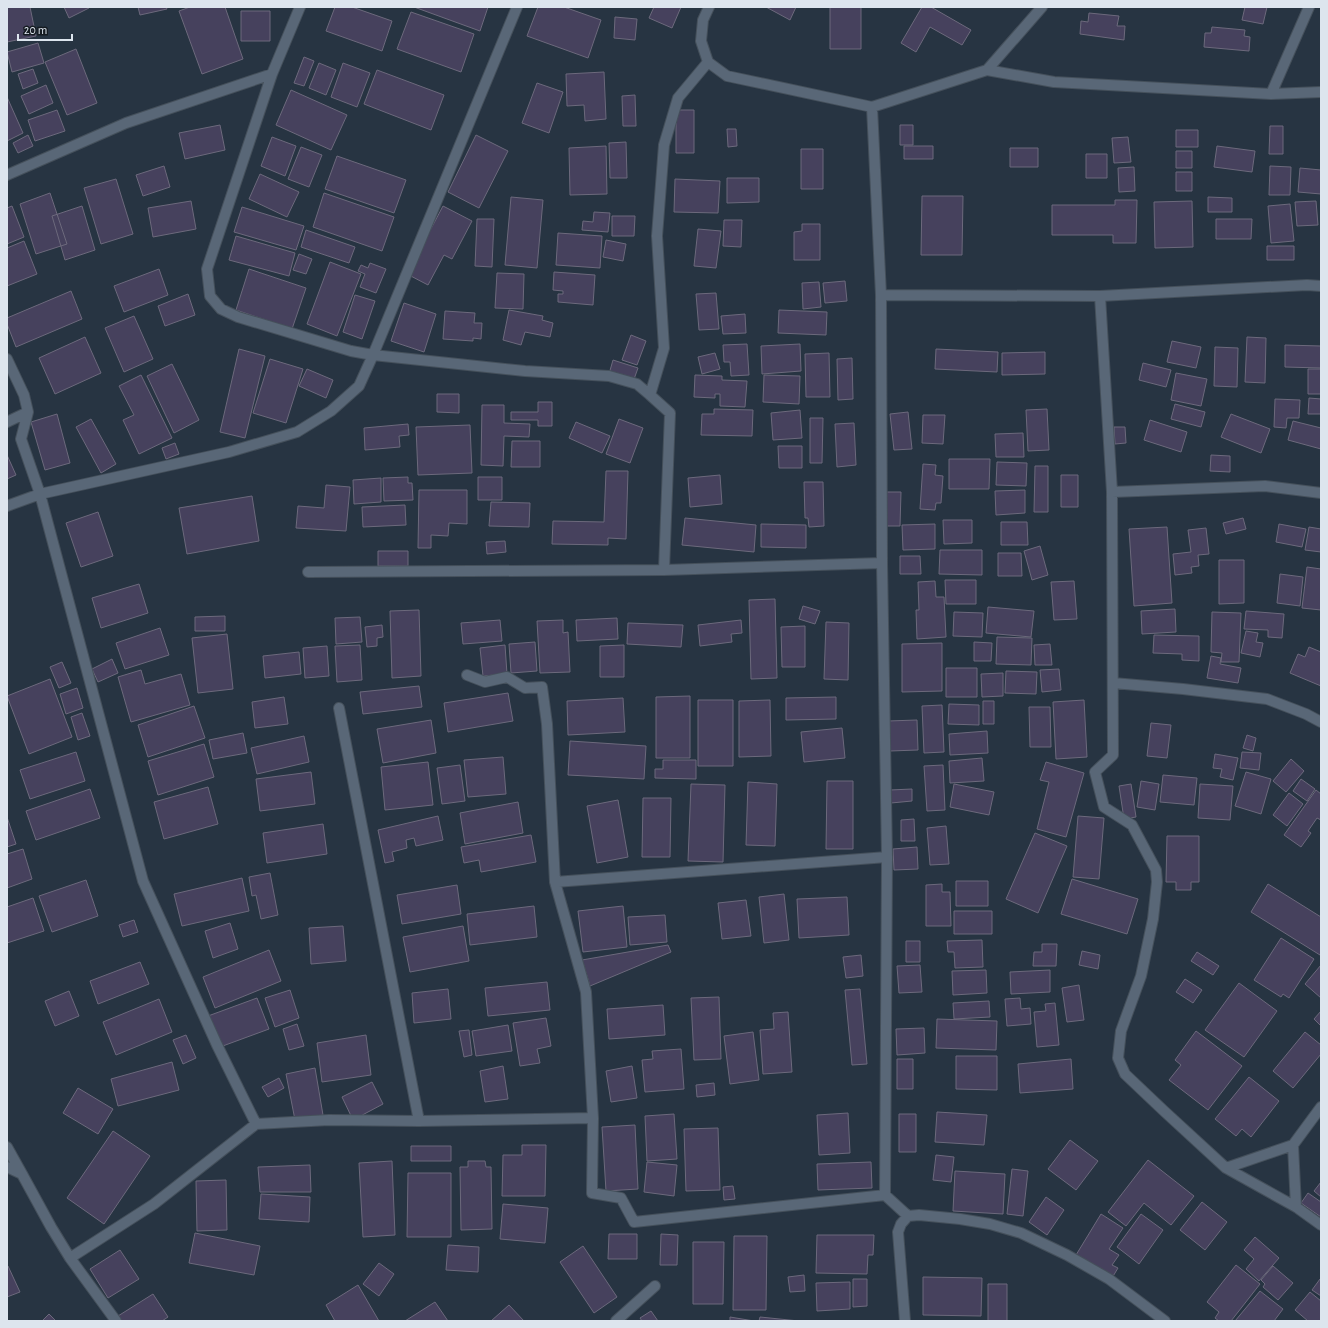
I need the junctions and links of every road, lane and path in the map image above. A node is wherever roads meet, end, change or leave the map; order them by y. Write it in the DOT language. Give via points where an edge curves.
graph roads {
  1 [pos="300,7"];
  2 [pos="517,7"];
  3 [pos="709,7"];
  4 [pos="1042,7"];
  5 [pos="1309,7"];
  6 [pos="708,62"];
  7 [pos="987,70"];
  8 [pos="272,74"];
  9 [pos="1321,92"];
  10 [pos="1270,94"];
  11 [pos="872,106"];
  12 [pos="7,175"];
  13 [pos="1321,286"];
  14 [pos="881,295"];
  15 [pos="1100,296"];
  16 [pos="373,355"];
  17 [pos="7,359"];
  18 [pos="650,395"];
  19 [pos="28,412"];
  20 [pos="7,422"];
  21 [pos="1112,492"];
  22 [pos="40,494"];
  23 [pos="1321,494"];
  24 [pos="7,506"];
  25 [pos="882,563"];
  26 [pos="664,570"];
  27 [pos="308,572"];
  28 [pos="467,675"];
  29 [pos="1113,683"];
  30 [pos="340,708"];
  31 [pos="1321,722"];
  32 [pos="887,857"];
  33 [pos="555,882"];
  34 [pos="1321,1107"];
  35 [pos="593,1118"];
  36 [pos="419,1121"];
  37 [pos="256,1124"];
  38 [pos="1293,1145"];
  39 [pos="7,1147"];
  40 [pos="7,1167"];
  41 [pos="1226,1168"];
  42 [pos="22,1174"];
  43 [pos="886,1195"];
  44 [pos="1296,1207"];
  45 [pos="908,1216"];
  46 [pos="1321,1225"];
  47 [pos="70,1258"];
  48 [pos="655,1286"];
  49 [pos="116,1321"];
  50 [pos="616,1321"];
  51 [pos="905,1321"];
  52 [pos="1165,1321"];
  1 -- 8 [label="street"];
  2 -- 16 [label="street"];
  3 -- 6 [label="street" via="703,20 701,41"];
  4 -- 7 [label="street"];
  5 -- 10 [label="street"];
  6 -- 11 [label="street" via="727,76"];
  6 -- 18 [label="street" via="678,98 664,145 657,236 664,348"];
  7 -- 10 [label="street" via="1054,82"];
  7 -- 11 [label="street"];
  8 -- 12 [label="street" via="126,123"];
  8 -- 16 [label="street" via="207,269 210,296 221,309 238,317 351,351"];
  9 -- 10 [label="street"];
  11 -- 14 [label="street"];
  13 -- 15 [label="street"];
  14 -- 15 [label="street"];
  14 -- 25 [label="street"];
  15 -- 21 [label="street"];
  16 -- 18 [label="street" via="609,376 637,384"];
  16 -- 22 [label="street" via="359,386 331,411 297,432 229,452"];
  17 -- 19 [label="street" via="24,395"];
  18 -- 26 [label="street" via="670,413"];
  19 -- 20 [label="street"];
  19 -- 22 [label="street" via="21,439"];
  21 -- 23 [label="street" via="1265,486"];
  21 -- 29 [label="street"];
  22 -- 24 [label="street"];
  22 -- 37 [label="street" via="143,881 217,1045"];
  25 -- 26 [label="street"];
  25 -- 32 [label="street"];
  26 -- 27 [label="street"];
  28 -- 33 [label="street" via="485,682 508,677 525,688 542,686 547,724"];
  29 -- 31 [label="street" via="1267,699"];
  29 -- 41 [label="street" via="1113,756 1095,772 1104,807 1132,825 1156,870 1158,882 1141,976 1121,1030 1118,1058 1125,1074"];
  30 -- 36 [label="street"];
  32 -- 33 [label="street"];
  32 -- 43 [label="street"];
  33 -- 35 [label="street" via="586,992"];
  34 -- 38 [label="street"];
  35 -- 36 [label="street"];
  35 -- 43 [label="street" via="592,1193 621,1198 634,1222"];
  36 -- 37 [label="street" via="329,1120"];
  37 -- 47 [label="street" via="154,1204"];
  38 -- 41 [label="street"];
  38 -- 44 [label="street"];
  39 -- 42 [label="street"];
  40 -- 42 [label="street"];
  41 -- 44 [label="street"];
  42 -- 47 [label="street"];
  43 -- 45 [label="street"];
  44 -- 46 [label="street"];
  45 -- 51 [label="street" via="898,1232"];
  45 -- 52 [label="street" via="960,1218 1020,1233 1067,1255 1109,1279"];
  47 -- 49 [label="street"];
  48 -- 50 [label="street"];
}
